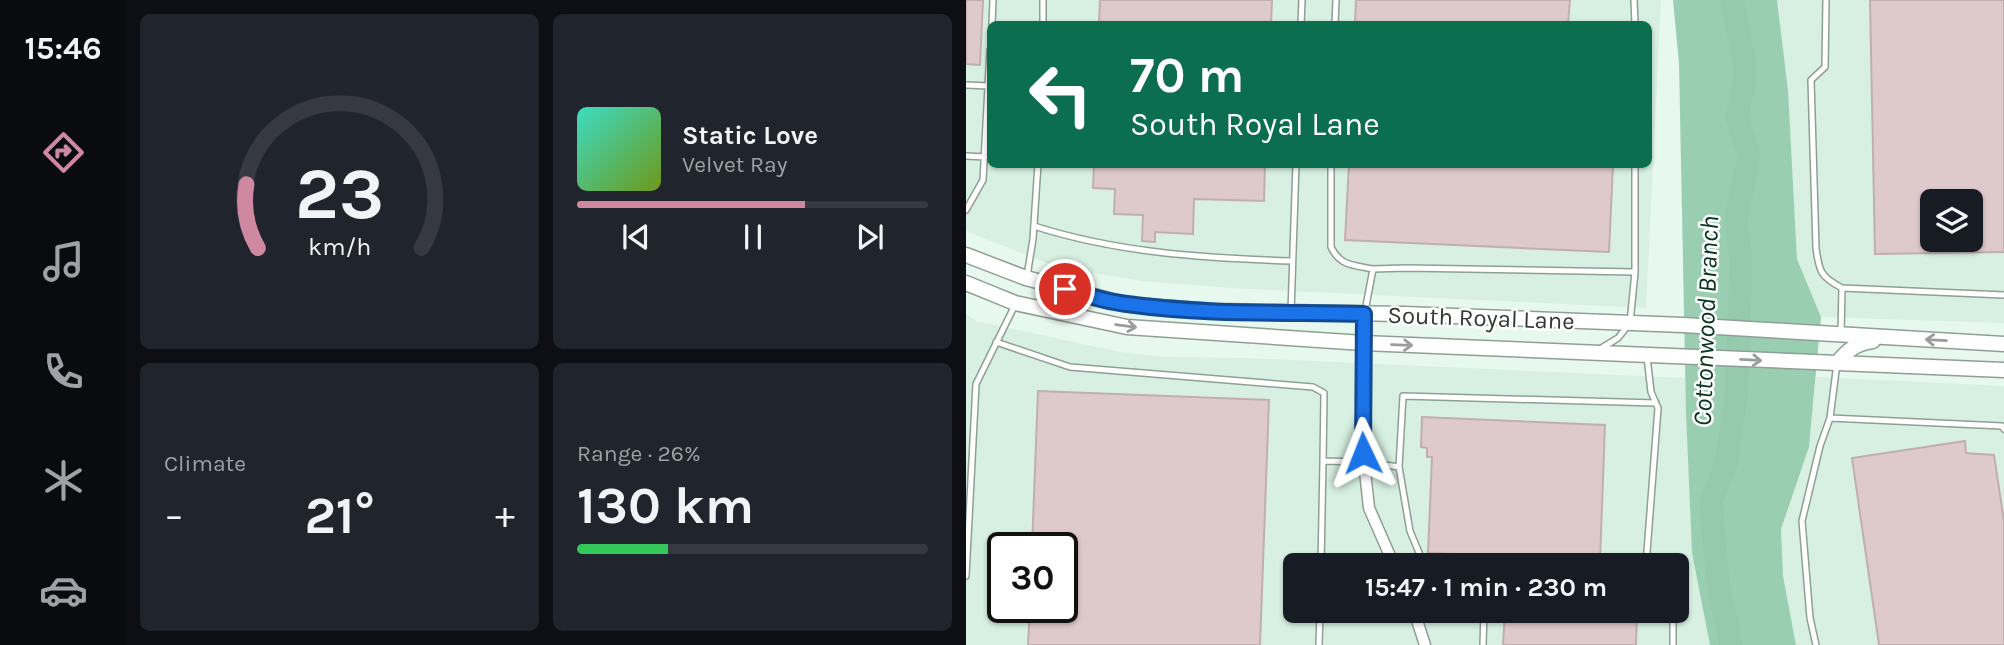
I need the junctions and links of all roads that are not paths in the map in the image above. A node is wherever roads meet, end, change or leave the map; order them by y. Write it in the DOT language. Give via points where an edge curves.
graph roads {
  1 [pos="993,0"];
  2 [pos="1043,0"];
  3 [pos="1302,0"];
  4 [pos="1336,0"];
  5 [pos="1634,0"];
  6 [pos="1826,0"];
  7 [pos="992,21"];
  8 [pos="1043,21"];
  9 [pos="1301,21"];
  10 [pos="1335,21"];
  11 [pos="1635,21"];
  12 [pos="966,85"];
  13 [pos="987,86"];
  14 [pos="987,122"];
  15 [pos="966,156"];
  16 [pos="985,157"];
  17 [pos="1038,168"];
  18 [pos="1296,168"];
  19 [pos="1331,168"];
  20 [pos="1635,168"];
  21 [pos="966,210"];
  22 [pos="1034,226"];
  23 [pos="966,255"];
  24 [pos="1292,261"];
  25 [pos="1373,269"];
  26 [pos="1635,272"];
  27 [pos="1026,278"];
  28 [pos="966,283"];
  29 [pos="1842,288"];
  30 [pos="2004,295"];
  31 [pos="1016,303"];
  32 [pos="1292,312"];
  33 [pos="1364,314"];
  34 [pos="1630,324"];
  35 [pos="1840,335"];
  36 [pos="1892,338"];
  37 [pos="996,342"];
  38 [pos="1363,343"];
  39 [pos="2004,344"];
  40 [pos="1595,353"];
  41 [pos="1647,355"];
  42 [pos="1837,363"];
  43 [pos="2004,370"];
  44 [pos="1656,403"];
  45 [pos="966,415"];
  46 [pos="975,415"];
  47 [pos="1829,418"];
  48 [pos="2004,429"];
  49 [pos="1323,461"];
  50 [pos="1364,462"];
  51 [pos="1399,467"];
  52 [pos="1321,553"];
  53 [pos="1389,553"];
  54 [pos="1419,553"];
  55 [pos="1647,553"];
  56 [pos="966,576"];
  57 [pos="1320,623"];
  58 [pos="1418,623"];
  59 [pos="1484,623"];
  60 [pos="1673,623"];
  61 [pos="1319,645"];
  62 [pos="1425,645"];
  63 [pos="1483,645"];
  64 [pos="1673,645"];
  65 [pos="1816,645"];
  1 -- 7 [label="lane"];
  2 -- 8 [label="lane"];
  3 -- 9 [label="lane"];
  4 -- 10 [label="lane"];
  5 -- 11 [label="lane"];
  6 -- 29 [label="lane" via="1825,67 1811,80 1816,248 1818,268"];
  12 -- 13 [label="lane"];
  14 -- 16 [label="lane"];
  15 -- 16 [label="lane"];
  16 -- 21 [label="lane" via="983,180"];
  17 -- 22 [label="lane"];
  18 -- 24 [label="lane"];
  19 -- 25 [label="lane" via="1331,247 1336,258"];
  20 -- 26 [label="lane"];
  22 -- 24 [label="lane" via="1122,248 1199,258"];
  22 -- 27 [label="lane"];
  23 -- 27 [label="main road, South Royal Lane"];
  24 -- 32 [label="lane"];
  25 -- 26 [label="lane"];
  25 -- 33 [label="lane"];
  26 -- 34 [label="lane"];
  27 -- 31 [label="main road"];
  27 -- 32 [label="main road, South Royal Lane" via="1124,304"];
  28 -- 31 [label="main road, South Royal Lane"];
  29 -- 30 [label="lane"];
  29 -- 35 [label="lane"];
  31 -- 37 [label="lane"];
  31 -- 38 [label="main road, South Royal Lane, one-way" via="1127,327"];
  32 -- 33 [label="main road, South Royal Lane"];
  33 -- 34 [label="main road, South Royal Lane"];
  33 -- 38 [label="street"];
  34 -- 35 [label="main road, South Royal Lane"];
  34 -- 40 [label="lane"];
  35 -- 36 [label="main road, South Royal Lane"];
  39 -- 36 [label="main road, South Royal Lane, one-way"];
  36 -- 42 [label="main road" via="1861,343"];
  37 -- 46 [label="lane" via="976,384"];
  37 -- 49 [label="lane" via="1070,367 1313,387 1324,393"];
  38 -- 40 [label="main road, South Royal Lane, one-way"];
  38 -- 50 [label="street"];
  40 -- 41 [label="main road, South Royal Lane"];
  41 -- 42 [label="main road, South Royal Lane, one-way"];
  41 -- 44 [label="lane"];
  42 -- 43 [label="main road, South Royal Lane"];
  42 -- 47 [label="lane"];
  44 -- 51 [label="lane" via="1404,396"];
  44 -- 55 [label="lane"];
  45 -- 46 [label="lane"];
  46 -- 56 [label="lane"];
  47 -- 48 [label="lane"];
  47 -- 65 [label="lane" via="1802,522"];
  49 -- 50 [label="lane"];
  49 -- 52 [label="lane"];
  50 -- 51 [label="lane"];
  50 -- 53 [label="street" via="1369,508"];
  51 -- 54 [label="lane" via="1410,531"];
  57 -- 61 [label="lane"];
  58 -- 62 [label="street"];
  59 -- 63 [label="lane"];
  60 -- 64 [label="lane"];
}
